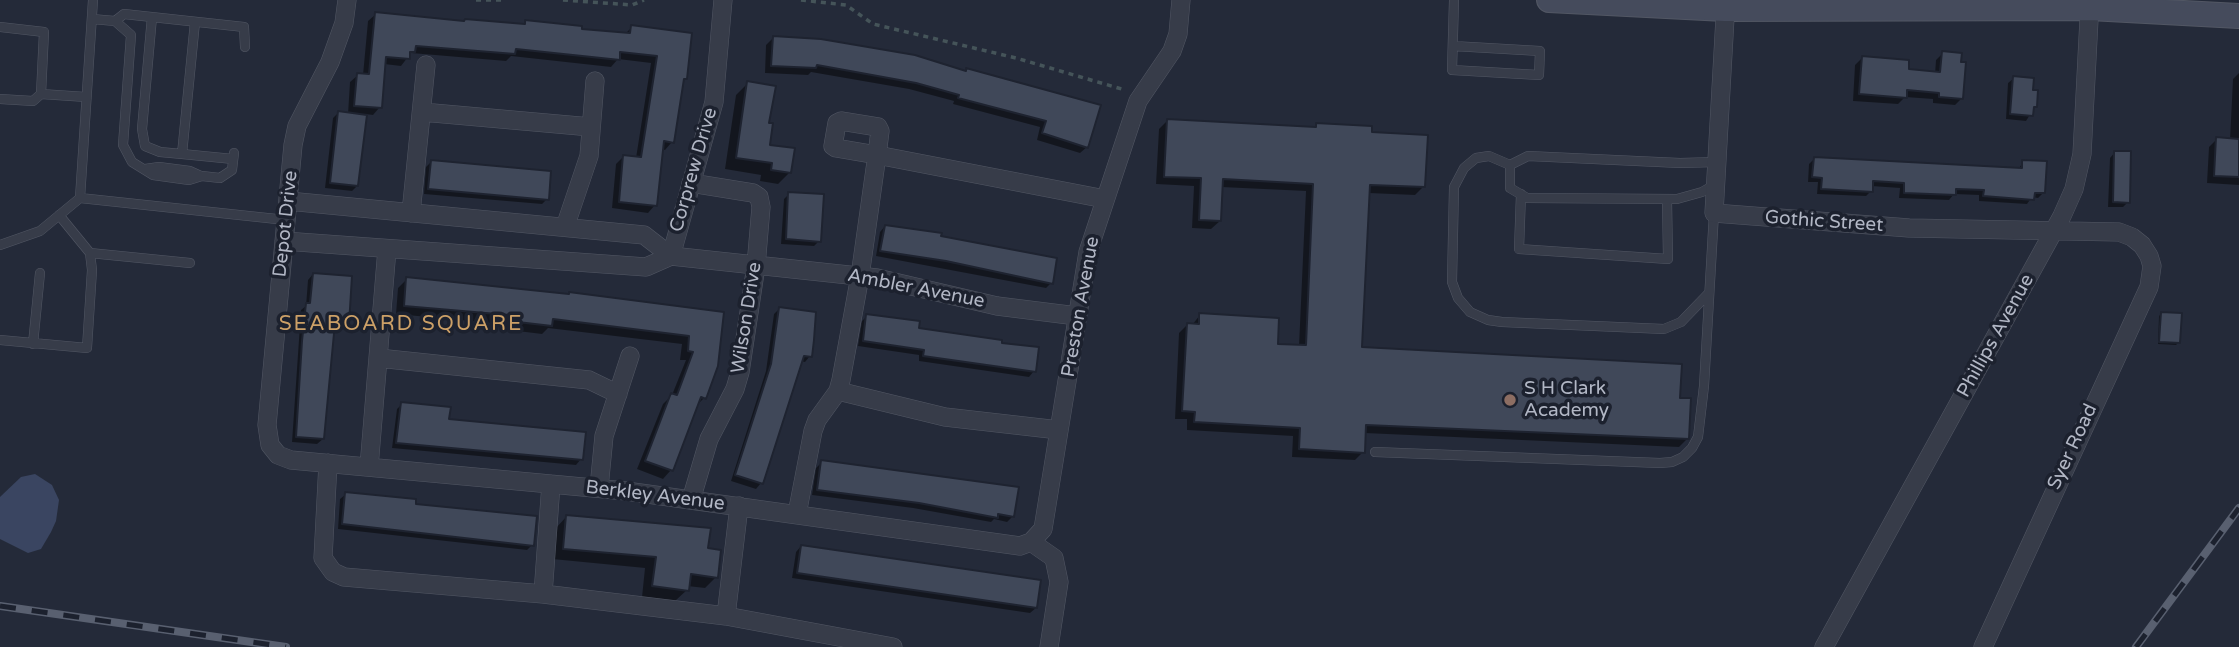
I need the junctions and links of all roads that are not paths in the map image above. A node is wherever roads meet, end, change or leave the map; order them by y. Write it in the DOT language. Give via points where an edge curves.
graph roads {
  1 [pos="93,0"];
  2 [pos="346,0"];
  3 [pos="723,0"];
  4 [pos="1181,0"];
  5 [pos="1454,0"];
  6 [pos="1549,0"];
  7 [pos="1584,1"];
  8 [pos="1631,2"];
  9 [pos="2090,4"];
  10 [pos="1725,5"];
  11 [pos="2239,16"];
  12 [pos="152,17"];
  13 [pos="92,19"];
  14 [pos="115,22"];
  15 [pos="195,22"];
  16 [pos="0,27"];
  17 [pos="1454,46"];
  18 [pos="245,47"];
  19 [pos="426,65"];
  20 [pos="595,81"];
  21 [pos="41,94"];
  22 [pos="86,97"];
  23 [pos="0,99"];
  24 [pos="422,112"];
  25 [pos="592,127"];
  26 [pos="182,154"];
  27 [pos="1717,162"];
  28 [pos="1510,165"];
  29 [pos="691,183"];
  30 [pos="1716,184"];
  31 [pos="1521,194"];
  32 [pos="80,198"];
  33 [pos="1105,199"];
  34 [pos="1667,199"];
  35 [pos="288,201"];
  36 [pos="411,213"];
  37 [pos="1714,213"];
  38 [pos="59,215"];
  39 [pos="286,220"];
  40 [pos="565,227"];
  41 [pos="2054,231"];
  42 [pos="284,242"];
  43 [pos="0,245"];
  44 [pos="2143,248"];
  45 [pos="387,249"];
  46 [pos="90,253"];
  47 [pos="671,256"];
  48 [pos="190,263"];
  49 [pos="756,266"];
  50 [pos="40,273"];
  51 [pos="860,276"];
  52 [pos="1709,292"];
  53 [pos="1077,316"];
  54 [pos="0,340"];
  55 [pos="33,344"];
  56 [pos="630,356"];
  57 [pos="378,358"];
  58 [pos="838,391"];
  59 [pos="618,394"];
  60 [pos="1059,430"];
  61 [pos="1375,452"];
  62 [pos="278,455"];
  63 [pos="328,463"];
  64 [pos="369,467"];
  65 [pos="551,484"];
  66 [pos="599,488"];
  67 [pos="691,499"];
  68 [pos="739,506"];
  69 [pos="797,514"];
  70 [pos="1031,542"];
  71 [pos="543,594"];
  72 [pos="726,616"];
  73 [pos="893,647"];
  74 [pos="1049,647"];
  75 [pos="1824,647"];
  76 [pos="1983,647"];
  1 -- 13 [label="lane"];
  2 -- 35 [label="street, Depot Drive" via="344,23 330,62 297,126"];
  3 -- 29 [label="street, Corprew Drive" via="713,102"];
  4 -- 33 [label="street, Preston Avenue" via="1172,51 1138,101"];
  5 -- 17 [label="lane"];
  6 -- 7 [label="main road"];
  7 -- 8 [label="main road"];
  8 -- 10 [label="main road"];
  9 -- 10 [label="main road"];
  9 -- 11 [label="main road"];
  9 -- 41 [label="street, Phillips Avenue" via="2082,154 2074,189"];
  10 -- 27 [label="street"];
  12 -- 14 [label="lane" via="124,14"];
  12 -- 15 [label="lane"];
  12 -- 26 [label="lane" via="142,129 145,146"];
  13 -- 14 [label="lane"];
  13 -- 22 [label="lane"];
  14 -- 26 [label="lane" via="131,34 123,145 132,162 145,169 159,167 220,178 232,170 234,156"];
  15 -- 18 [label="lane" via="244,27"];
  15 -- 26 [label="lane"];
  16 -- 21 [label="lane" via="44,32"];
  17 -- 17 [label="lane" via="1540,51 1539,75 1452,70"];
  19 -- 24 [label="street"];
  20 -- 25 [label="street"];
  21 -- 22 [label="lane"];
  21 -- 23 [label="lane" via="33,101"];
  22 -- 32 [label="lane"];
  24 -- 25 [label="street"];
  24 -- 36 [label="street"];
  25 -- 40 [label="street" via="589,156"];
  27 -- 28 [label="lane" via="1528,156"];
  27 -- 30 [label="street"];
  28 -- 31 [label="lane" via="1510,188"];
  28 -- 52 [label="lane" via="1489,156 1476,158 1464,168 1454,187 1451,282 1470,312 1502,322 1664,330 1681,321"];
  29 -- 47 [label="street, Corprew Drive"];
  29 -- 49 [label="street, Wilson Drive" via="759,197"];
  30 -- 34 [label="lane" via="1702,192"];
  30 -- 37 [label="street"];
  31 -- 34 [label="lane" via="1527,198"];
  31 -- 34 [label="lane" via="1519,249 1668,259"];
  32 -- 38 [label="lane"];
  32 -- 39 [label="lane"];
  33 -- 51 [label="street" via="877,155"];
  33 -- 53 [label="street, Preston Avenue" via="1088,252"];
  35 -- 36 [label="street"];
  35 -- 39 [label="street, Depot Drive"];
  36 -- 40 [label="street"];
  37 -- 41 [label="street, Gothic Street" via="1909,228"];
  37 -- 52 [label="lane"];
  38 -- 43 [label="lane" via="40,231"];
  38 -- 46 [label="lane"];
  39 -- 42 [label="street, Depot Drive"];
  40 -- 47 [label="street" via="644,235"];
  41 -- 44 [label="street, Gothic Street" via="2119,232"];
  41 -- 75 [label="street, Phillips Avenue"];
  42 -- 45 [label="street, Ambler Avenue"];
  42 -- 62 [label="street, Depot Drive" via="267,425 270,445"];
  44 -- 76 [label="street, Syer Road" via="2152,267 2149,287"];
  45 -- 47 [label="street, Ambler Avenue" via="646,267"];
  45 -- 57 [label="street"];
  46 -- 48 [label="lane"];
  46 -- 55 [label="lane" via="87,348"];
  47 -- 49 [label="street, Ambler Avenue"];
  49 -- 51 [label="street, Ambler Avenue"];
  49 -- 67 [label="street, Wilson Drive" via="740,372 709,439"];
  50 -- 55 [label="lane"];
  51 -- 53 [label="street, Ambler Avenue" via="997,306"];
  51 -- 58 [label="street"];
  52 -- 61 [label="lane" via="1698,437 1683,457 1660,463"];
  53 -- 60 [label="street, Preston Avenue"];
  54 -- 55 [label="lane"];
  56 -- 59 [label="street"];
  57 -- 59 [label="street" via="589,380"];
  57 -- 64 [label="street"];
  58 -- 60 [label="street" via="945,417"];
  58 -- 69 [label="street" via="817,419"];
  59 -- 66 [label="street" via="604,436"];
  60 -- 70 [label="street, Preston Avenue" via="1044,529"];
  62 -- 63 [label="street, Berkley Avenue"];
  63 -- 64 [label="street, Berkley Avenue"];
  63 -- 71 [label="street" via="323,558 333,572 344,577"];
  64 -- 65 [label="street, Berkley Avenue"];
  65 -- 66 [label="street, Berkley Avenue"];
  65 -- 71 [label="street"];
  66 -- 67 [label="street, Berkley Avenue"];
  67 -- 68 [label="street, Berkley Avenue"];
  68 -- 69 [label="street, Berkley Avenue"];
  68 -- 72 [label="street"];
  69 -- 70 [label="street, Berkley Avenue" via="1020,546"];
  70 -- 74 [label="street" via="1054,558 1059,582"];
  71 -- 72 [label="street"];
  72 -- 73 [label="street"];
}
